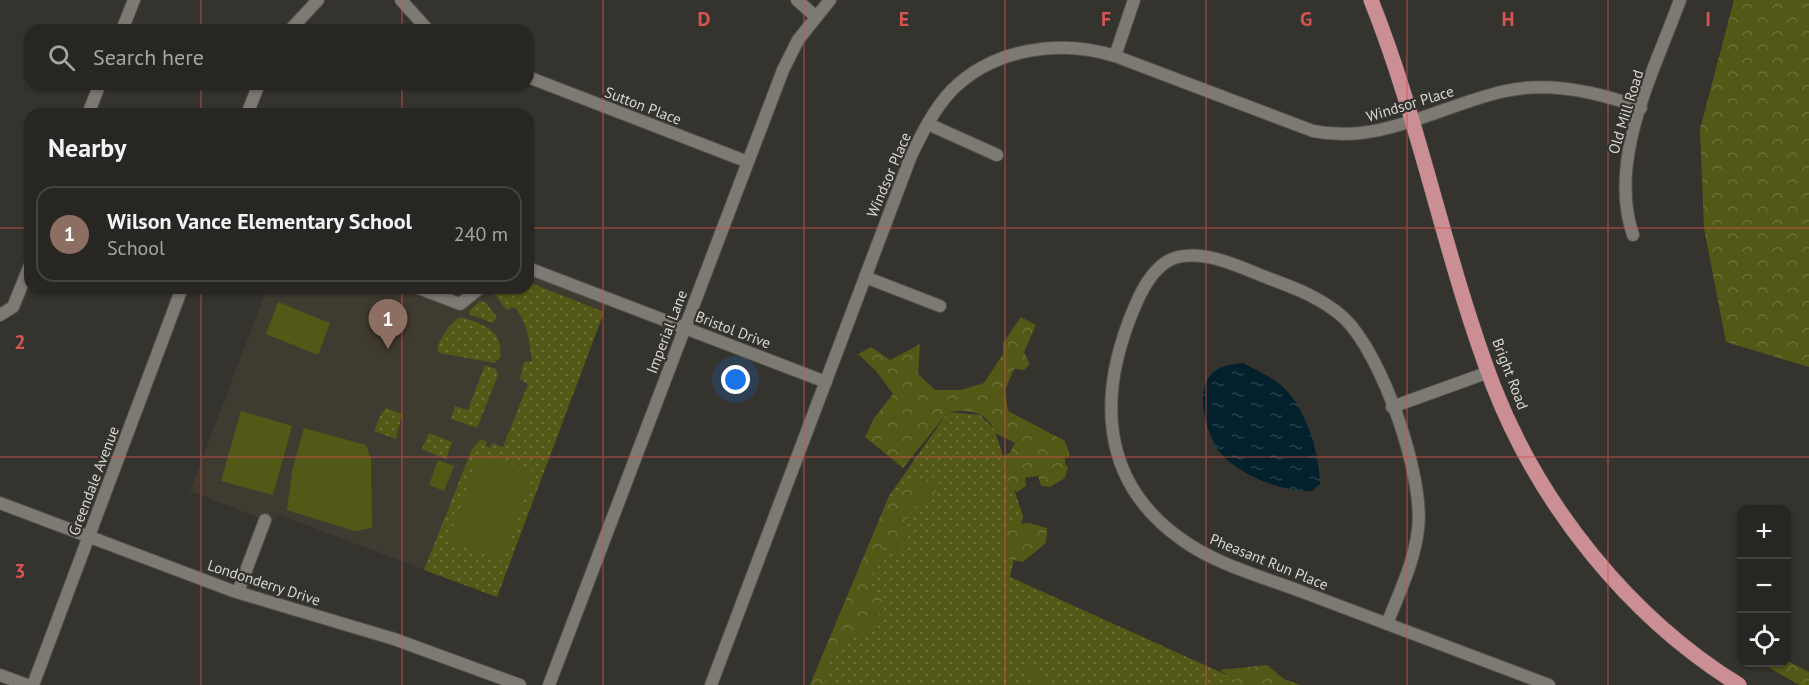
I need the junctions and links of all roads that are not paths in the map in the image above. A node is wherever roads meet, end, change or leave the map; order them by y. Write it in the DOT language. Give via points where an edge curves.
graph roads {
  1 [pos="134,0"];
  2 [pos="318,0"];
  3 [pos="401,0"];
  4 [pos="797,0"];
  5 [pos="830,0"];
  6 [pos="1134,0"];
  7 [pos="1371,0"];
  8 [pos="1680,0"];
  9 [pos="815,16"];
  10 [pos="124,24"];
  11 [pos="296,24"];
  12 [pos="423,24"];
  13 [pos="1115,56"];
  14 [pos="534,79"];
  15 [pos="98,90"];
  16 [pos="257,90"];
  17 [pos="90,108"];
  18 [pos="249,108"];
  19 [pos="1641,108"];
  20 [pos="1411,121"];
  21 [pos="928,124"];
  22 [pos="997,155"];
  23 [pos="748,162"];
  24 [pos="1633,235"];
  25 [pos="534,270"];
  26 [pos="865,277"];
  27 [pos="24,280"];
  28 [pos="180,294"];
  29 [pos="434,294"];
  30 [pos="472,294"];
  31 [pos="940,306"];
  32 [pos="0,315"];
  33 [pos="685,328"];
  34 [pos="1489,372"];
  35 [pos="826,382"];
  36 [pos="1392,407"];
  37 [pos="0,503"];
  38 [pos="265,520"];
  39 [pos="89,537"];
  40 [pos="238,592"];
  41 [pos="1387,624"];
  42 [pos="0,675"];
  43 [pos="27,685"];
  44 [pos="33,685"];
  45 [pos="520,685"];
  46 [pos="549,685"];
  47 [pos="711,685"];
  48 [pos="1549,685"];
  49 [pos="1740,685"];
  1 -- 10 [label="street"];
  2 -- 11 [label="street"];
  3 -- 12 [label="street"];
  4 -- 9 [label="street"];
  5 -- 9 [label="street, Imperial Lane"];
  6 -- 13 [label="street"];
  7 -- 20 [label="main road, Bright Road"];
  8 -- 19 [label="street, Old Mill Road"];
  9 -- 23 [label="street, Imperial Lane" via="783,70"];
  13 -- 20 [label="street, Windsor Place" via="1313,131 1364,134"];
  13 -- 21 [label="street, Windsor Place" via="1061,47 1005,58 961,82"];
  14 -- 23 [label="street, Sutton Place"];
  15 -- 17 [label="street"];
  16 -- 18 [label="street"];
  19 -- 20 [label="street, Windsor Place" via="1592,92 1534,87 1505,91"];
  19 -- 24 [label="street, Old Mill Road" via="1624,178 1625,207"];
  20 -- 34 [label="main road, Bright Road"];
  21 -- 22 [label="street"];
  21 -- 26 [label="street, Windsor Place" via="911,156"];
  23 -- 33 [label="street, Imperial Lane"];
  25 -- 33 [label="street, Bristol Drive"];
  26 -- 31 [label="street"];
  26 -- 35 [label="street, Windsor Place"];
  27 -- 32 [label="street" via="13,307"];
  28 -- 39 [label="street, Greendale Avenue"];
  29 -- 30 [label="street" via="460,304"];
  33 -- 35 [label="street, Bristol Drive"];
  33 -- 46 [label="street, Imperial Lane"];
  34 -- 36 [label="street"];
  34 -- 49 [label="main road, Bright Road" via="1532,465 1586,546 1660,624"];
  35 -- 47 [label="street, Windsor Place"];
  36 -- 41 [label="street, Pheasant Run Place" via="1414,471 1419,513 1413,556"];
  36 -- 41 [label="street, Pheasant Run Place" via="1364,342 1329,306 1263,276 1193,256 1173,258 1145,286 1118,353 1110,402 1115,445 1125,472 1148,508 1179,538 1216,559"];
  37 -- 39 [label="street, Londonderry Drive"];
  38 -- 40 [label="street"];
  39 -- 40 [label="street, Londonderry Drive"];
  39 -- 44 [label="street, Greendale Avenue"];
  40 -- 45 [label="street, Londonderry Drive" via="394,639"];
  41 -- 48 [label="street, Pheasant Run Place"];
  42 -- 43 [label="street"];
}
